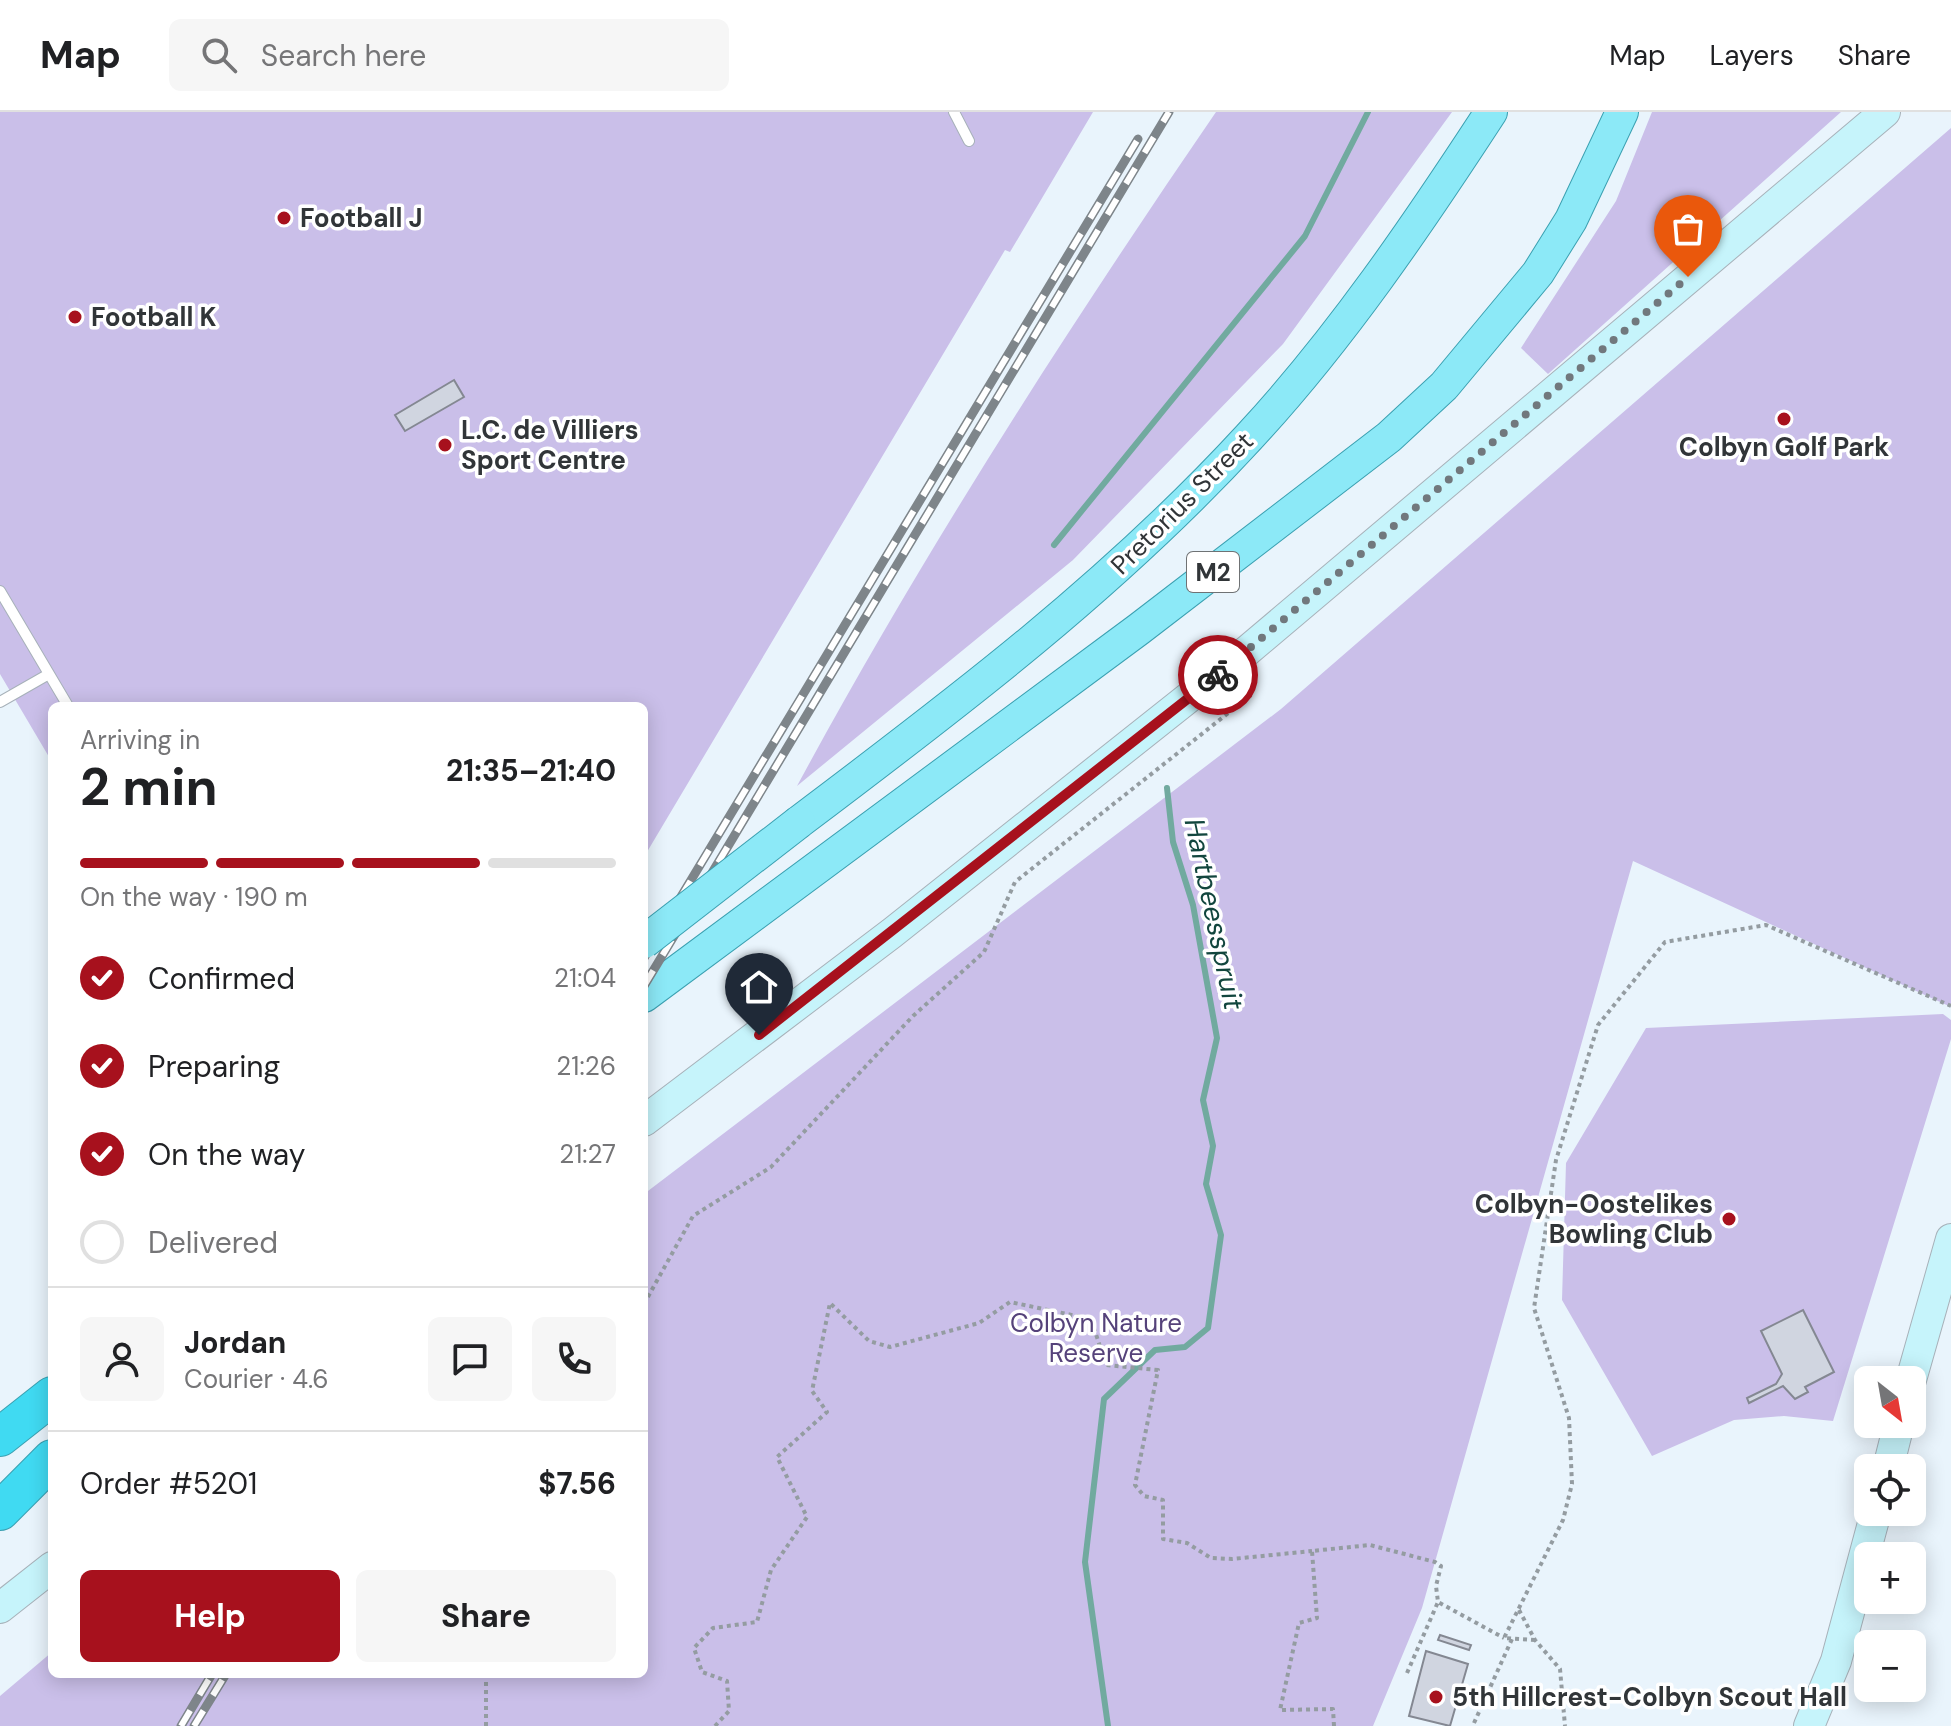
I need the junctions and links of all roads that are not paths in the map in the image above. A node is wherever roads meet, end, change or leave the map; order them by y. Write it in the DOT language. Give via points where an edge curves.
graph roads {
  1 [pos="954,112"];
  2 [pos="1491,112"];
  3 [pos="1622,112"];
  4 [pos="1885,112"];
  5 [pos="969,141"];
  6 [pos="0,591"];
  7 [pos="49,674"];
  8 [pos="0,702"];
  9 [pos="66,702"];
  10 [pos="648,939"];
  11 [pos="648,993"];
  12 [pos="648,1118"];
  13 [pos="1951,1239"];
  14 [pos="1915,1366"];
  15 [pos="48,1380"];
  16 [pos="48,1399"];
  17 [pos="0,1414"];
  18 [pos="0,1437"];
  19 [pos="48,1447"];
  20 [pos="48,1463"];
  21 [pos="0,1486"];
  22 [pos="0,1511"];
  23 [pos="1872,1526"];
  24 [pos="48,1570"];
  25 [pos="8,1603"];
  26 [pos="1809,1726"];
  1 -- 5 [label="lane"];
  2 -- 10 [label="main road, Pretorius Street / M2, bridge" via="1332,338 1251,436 1172,517 981,685"];
  3 -- 11 [label="main road, M2" via="1571,220 1538,273 1444,386 1389,437"];
  4 -- 12 [label="main road" via="1241,656 892,933"];
  6 -- 7 [label="lane"];
  7 -- 8 [label="lane"];
  7 -- 9 [label="lane"];
  13 -- 14 [label="main road"];
  15 -- 17 [label="highway"];
  16 -- 18 [label="highway"];
  19 -- 21 [label="highway"];
  20 -- 22 [label="highway"];
  23 -- 26 [label="main road" via="1836,1661"];
  24 -- 25 [label="main road"];
}
